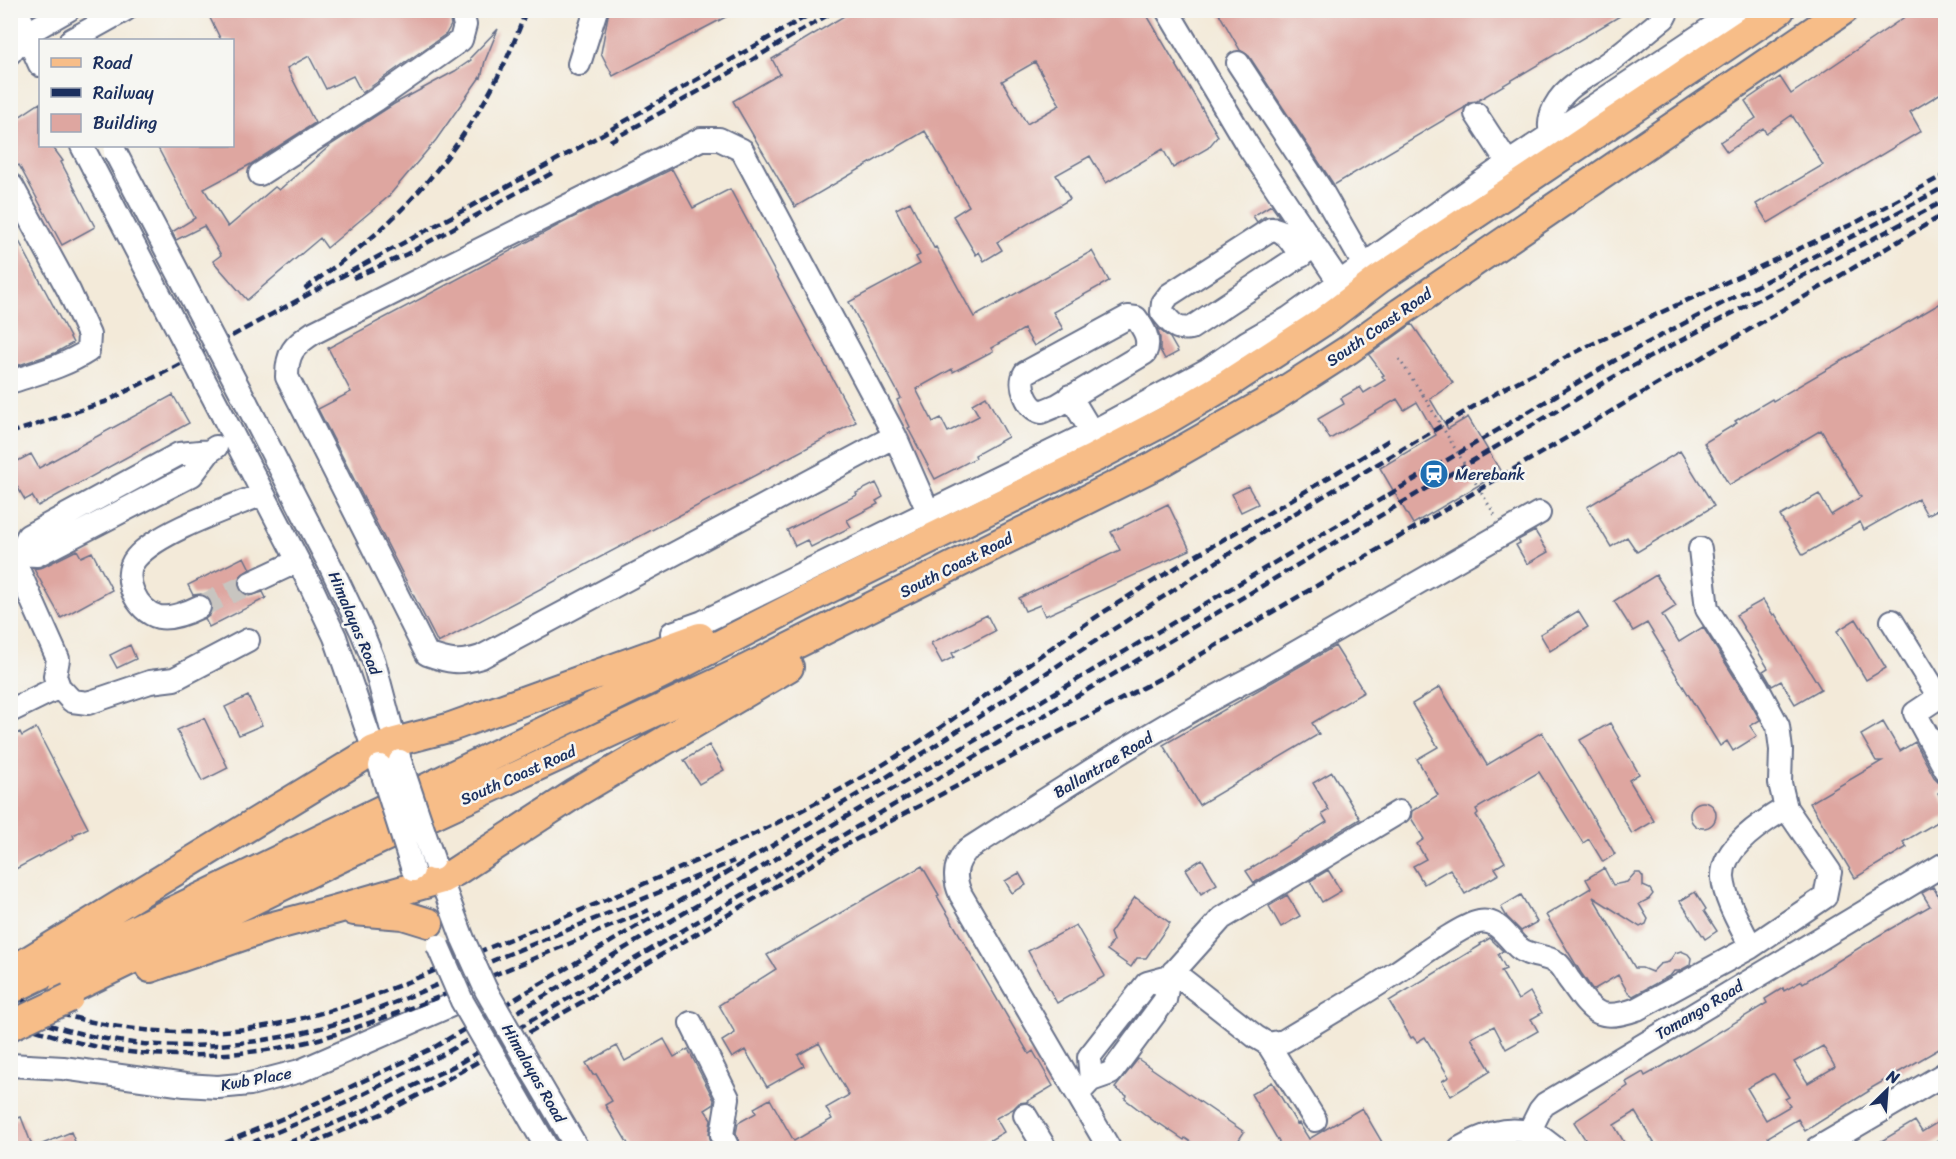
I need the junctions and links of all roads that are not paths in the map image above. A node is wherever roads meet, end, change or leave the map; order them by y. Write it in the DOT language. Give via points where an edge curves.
graph roads {
  1 [pos="18,10"];
  2 [pos="125,10"];
  3 [pos="461,10"];
  4 [pos="596,10"];
  5 [pos="1167,10"];
  6 [pos="1668,10"];
  7 [pos="1738,10"];
  8 [pos="1780,10"];
  9 [pos="1845,10"];
  10 [pos="50,14"];
  11 [pos="26,34"];
  12 [pos="60,39"];
  13 [pos="73,39"];
  14 [pos="10,53"];
  15 [pos="1699,55"];
  16 [pos="39,59"];
  17 [pos="10,62"];
  18 [pos="1238,63"];
  19 [pos="579,64"];
  20 [pos="1730,88"];
  21 [pos="1476,114"];
  22 [pos="1560,143"];
  23 [pos="83,147"];
  24 [pos="113,149"];
  25 [pos="1508,163"];
  26 [pos="261,174"];
  27 [pos="12,186"];
  28 [pos="1474,201"];
  29 [pos="1308,251"];
  30 [pos="1372,272"];
  31 [pos="1346,291"];
  32 [pos="1401,312"];
  33 [pos="10,382"];
  34 [pos="1070,396"];
  35 [pos="895,436"];
  36 [pos="233,437"];
  37 [pos="1098,442"];
  38 [pos="263,494"];
  39 [pos="1008,501"];
  40 [pos="1539,513"];
  41 [pos="933,524"];
  42 [pos="1026,531"];
  43 [pos="1700,549"];
  44 [pos="298,561"];
  45 [pos="251,583"];
  46 [pos="818,594"];
  47 [pos="199,607"];
  48 [pos="862,612"];
  49 [pos="1892,621"];
  50 [pos="248,640"];
  51 [pos="59,687"];
  52 [pos="535,696"];
  53 [pos="10,711"];
  54 [pos="387,755"];
  55 [pos="1946,770"];
  56 [pos="1786,808"];
  57 [pos="1399,812"];
  58 [pos="1946,863"];
  59 [pos="426,874"];
  60 [pos="334,910"];
  61 [pos="434,935"];
  62 [pos="1750,947"];
  63 [pos="1171,974"];
  64 [pos="14,983"];
  65 [pos="486,990"];
  66 [pos="66,995"];
  67 [pos="462,1001"];
  68 [pos="10,1018"];
  69 [pos="691,1023"];
  70 [pos="10,1026"];
  71 [pos="1268,1044"];
  72 [pos="10,1065"];
  73 [pos="1946,1073"];
  74 [pos="1084,1087"];
  75 [pos="1025,1115"];
  76 [pos="1315,1120"];
  77 [pos="1529,1132"];
  78 [pos="547,1149"];
  79 [pos="577,1149"];
  80 [pos="728,1149"];
  81 [pos="1045,1149"];
  82 [pos="1109,1149"];
  83 [pos="1460,1149"];
  84 [pos="1555,1149"];
  85 [pos="1818,1149"];
  1 -- 11 [label="street"];
  2 -- 13 [label="street"];
  3 -- 26 [label="street" via="465,26 461,40"];
  4 -- 19 [label="street"];
  5 -- 29 [label="street"];
  6 -- 22 [label="street" via="1664,18 1611,61 1557,100 1549,121"];
  7 -- 15 [label="street"];
  8 -- 15 [label="main road, South Coast Road"];
  9 -- 20 [label="main road, South Coast Road"];
  10 -- 11 [label="street"];
  10 -- 12 [label="street"];
  11 -- 14 [label="street"];
  11 -- 16 [label="street"];
  15 -- 20 [label="main road"];
  15 -- 22 [label="main road, South Coast Road"];
  16 -- 17 [label="street"];
  18 -- 30 [label="street"];
  20 -- 32 [label="main road, South Coast Road"];
  21 -- 25 [label="street"];
  22 -- 25 [label="street"];
  22 -- 28 [label="main road, South Coast Road"];
  23 -- 36 [label="street, Himalayas Road, bridge"];
  24 -- 54 [label="street, Himalayas Road, bridge" via="362,632 374,662"];
  25 -- 28 [label="street"];
  27 -- 33 [label="street" via="89,335 88,351 79,357"];
  28 -- 30 [label="main road, South Coast Road"];
  29 -- 29 [label="street" via="1191,328 1173,326 1162,312 1169,295 1270,229 1277,228"];
  29 -- 31 [label="street"];
  30 -- 31 [label="main road, South Coast Road"];
  30 -- 32 [label="main road"];
  31 -- 37 [label="main road, South Coast Road" via="1324,321 1229,383 1165,421"];
  32 -- 42 [label="main road, South Coast Road" via="1228,426"];
  34 -- 34 [label="street" via="1058,405 1037,411 1024,394 1022,378 1029,370 1124,318 1136,318 1147,338 1145,353"];
  34 -- 37 [label="street"];
  35 -- 35 [label="street" via="742,150 719,139 701,139 313,333 297,343 287,359 287,377 427,654 445,661 464,663 481,657"];
  35 -- 41 [label="street"];
  36 -- 38 [label="street, Himalayas Road"];
  36 -- 51 [label="street" via="210,451 192,475 37,555 19,554 13,558 58,660"];
  37 -- 39 [label="main road, South Coast Road"];
  37 -- 41 [label="street"];
  38 -- 44 [label="street, Himalayas Road"];
  38 -- 47 [label="street" via="159,539 134,560 131,587 150,614 162,618"];
  39 -- 41 [label="main road, South Coast Road"];
  39 -- 42 [label="main road"];
  40 -- 74 [label="street, Ballantrae Road" via="1221,693 1078,779 962,856 955,872 957,886"];
  41 -- 46 [label="main road, South Coast Road"];
  41 -- 52 [label="street" via="703,622 578,666"];
  42 -- 48 [label="main road, South Coast Road"];
  43 -- 56 [label="street" via="1707,609 1778,726 1780,783"];
  44 -- 45 [label="street"];
  44 -- 54 [label="street, Himalayas Road"];
  46 -- 52 [label="main road"];
  46 -- 64 [label="main road, South Coast Road" via="678,666"];
  48 -- 59 [label="main road" via="830,643 576,793 455,872"];
  48 -- 66 [label="main road, South Coast Road" via="674,704 344,856"];
  49 -- 55 [label="street" via="1939,697 1915,713"];
  50 -- 51 [label="street" via="174,679 150,682 88,703 72,701"];
  51 -- 53 [label="street"];
  52 -- 54 [label="main road"];
  54 -- 59 [label="street, Himalayas Road, bridge"];
  54 -- 64 [label="main road"];
  56 -- 62 [label="street" via="1731,852 1724,870 1726,893"];
  56 -- 62 [label="street" via="1830,872 1828,889 1825,897"];
  57 -- 63 [label="street" via="1222,918"];
  58 -- 77 [label="street, Tomango Road" via="1545,1104"];
  59 -- 60 [label="main road"];
  59 -- 61 [label="street, Himalayas Road"];
  59 -- 65 [label="street, Himalayas Road, bridge" via="463,939"];
  60 -- 61 [label="main road" via="403,915"];
  60 -- 66 [label="main road" via="266,928"];
  61 -- 67 [label="street, Himalayas Road, bridge"];
  62 -- 71 [label="street" via="1637,1009 1609,1016 1593,1009 1557,962 1520,950 1492,922 1479,922 1284,1041"];
  63 -- 71 [label="street"];
  63 -- 74 [label="street" via="1147,983 1089,1057"];
  65 -- 67 [label="street, Kwb Place"];
  65 -- 79 [label="street, Himalayas Road, bridge"];
  66 -- 68 [label="main road, South Coast Road"];
  66 -- 70 [label="main road, bridge"];
  67 -- 72 [label="street, Kwb Place" via="300,1071 250,1084 185,1086 63,1068"];
  67 -- 78 [label="street, Himalayas Road, bridge"];
  69 -- 80 [label="street" via="728,1098 722,1135"];
  71 -- 76 [label="street"];
  73 -- 85 [label="street"];
  74 -- 82 [label="street, Ballantrae Road"];
  75 -- 81 [label="street"];
  77 -- 83 [label="street" via="1498,1131"];
  77 -- 84 [label="street"];
}
